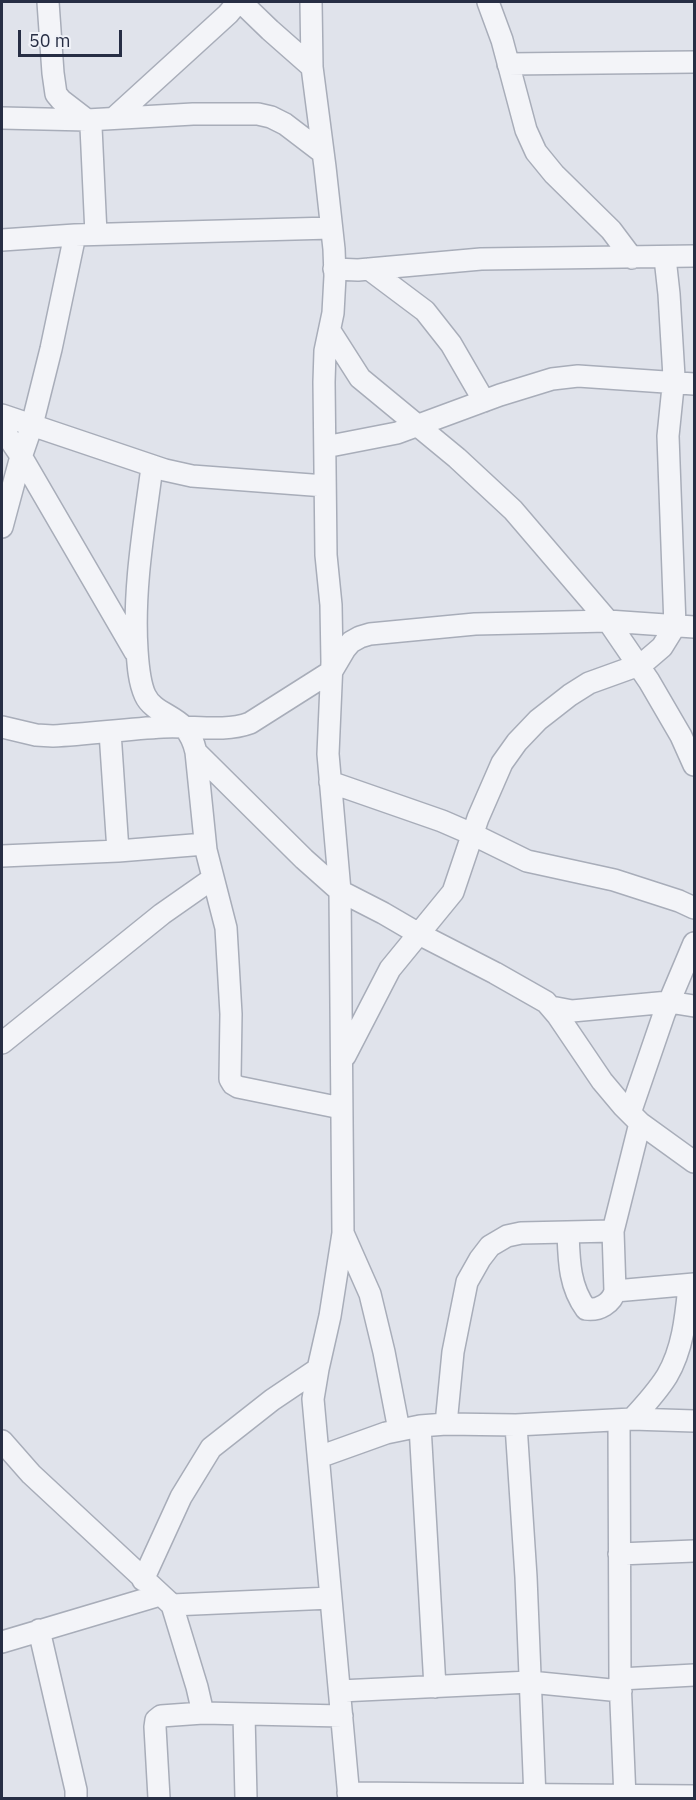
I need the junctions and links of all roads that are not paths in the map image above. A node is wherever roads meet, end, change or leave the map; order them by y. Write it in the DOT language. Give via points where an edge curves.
graph roads {
  1 [pos="240,2"];
  2 [pos="311,2"];
  3 [pos="488,2"];
  4 [pos="45,3"];
  5 [pos="694,62"];
  6 [pos="508,64"];
  7 [pos="312,67"];
  8 [pos="115,117"];
  9 [pos="2,118"];
  10 [pos="87,120"];
  11 [pos="323,153"];
  12 [pos="332,228"];
  13 [pos="86,234"];
  14 [pos="2,240"];
  15 [pos="694,256"];
  16 [pos="632,258"];
  17 [pos="665,258"];
  18 [pos="334,269"];
  19 [pos="369,269"];
  20 [pos="330,331"];
  21 [pos="684,384"];
  22 [pos="484,401"];
  23 [pos="2,415"];
  24 [pos="32,425"];
  25 [pos="417,426"];
  26 [pos="2,428"];
  27 [pos="325,447"];
  28 [pos="21,456"];
  29 [pos="152,467"];
  30 [pos="325,486"];
  31 [pos="2,527"];
  32 [pos="608,621"];
  33 [pos="685,627"];
  34 [pos="137,655"];
  35 [pos="639,665"];
  36 [pos="332,671"];
  37 [pos="2,727"];
  38 [pos="184,727"];
  39 [pos="110,732"];
  40 [pos="196,752"];
  41 [pos="694,765"];
  42 [pos="330,782"];
  43 [pos="472,834"];
  44 [pos="205,844"];
  45 [pos="118,851"];
  46 [pos="2,856"];
  47 [pos="212,879"];
  48 [pos="340,891"];
  49 [pos="694,908"];
  50 [pos="418,934"];
  51 [pos="694,943"];
  52 [pos="669,1002"];
  53 [pos="694,1006"];
  54 [pos="551,1007"];
  55 [pos="2,1043"];
  56 [pos="342,1062"];
  57 [pos="341,1108"];
  58 [pos="635,1118"];
  59 [pos="694,1162"];
  60 [pos="613,1231"];
  61 [pos="568,1232"];
  62 [pos="343,1233"];
  63 [pos="692,1285"];
  64 [pos="615,1291"];
  65 [pos="318,1370"];
  66 [pos="625,1420"];
  67 [pos="694,1421"];
  68 [pos="446,1424"];
  69 [pos="516,1425"];
  70 [pos="409,1428"];
  71 [pos="2,1440"];
  72 [pos="319,1457"];
  73 [pos="694,1551"];
  74 [pos="618,1554"];
  75 [pos="143,1580"];
  76 [pos="331,1598"];
  77 [pos="166,1600"];
  78 [pos="39,1630"];
  79 [pos="2,1642"];
  80 [pos="694,1676"];
  81 [pos="530,1682"];
  82 [pos="620,1685"];
  83 [pos="435,1686"];
  84 [pos="340,1691"];
  85 [pos="203,1713"];
  86 [pos="244,1714"];
  87 [pos="342,1716"];
  88 [pos="349,1796"];
  89 [pos="445,1796"];
  90 [pos="535,1796"];
  91 [pos="694,1796"];
  92 [pos="625,1797"];
  93 [pos="76,1798"];
  94 [pos="159,1798"];
  95 [pos="246,1798"];
  1 -- 7 [label="street"];
  1 -- 8 [label="street"];
  2 -- 7 [label="street"];
  3 -- 6 [label="street"];
  4 -- 10 [label="street" via="56,94"];
  5 -- 6 [label="street"];
  6 -- 16 [label="street" via="536,152 611,230"];
  7 -- 11 [label="street"];
  8 -- 10 [label="street"];
  8 -- 11 [label="street" via="258,114 285,124"];
  9 -- 10 [label="street"];
  10 -- 13 [label="street" via="92,135"];
  11 -- 12 [label="street"];
  12 -- 13 [label="street"];
  12 -- 18 [label="street"];
  13 -- 14 [label="street"];
  13 -- 24 [label="street"];
  15 -- 17 [label="street"];
  16 -- 17 [label="street"];
  16 -- 19 [label="street" via="458,260"];
  17 -- 21 [label="street"];
  18 -- 19 [label="street"];
  18 -- 20 [label="street"];
  19 -- 22 [label="street" via="425,311 451,344"];
  20 -- 25 [label="street" via="360,378"];
  20 -- 27 [label="street" via="324,373"];
  21 -- 22 [label="street" via="563,377"];
  21 -- 33 [label="street" via="669,436"];
  22 -- 25 [label="street"];
  23 -- 24 [label="street"];
  24 -- 28 [label="street"];
  24 -- 29 [label="street"];
  25 -- 27 [label="street"];
  25 -- 32 [label="street" via="513,510"];
  26 -- 28 [label="street"];
  27 -- 30 [label="street"];
  28 -- 31 [label="street"];
  28 -- 34 [label="street"];
  29 -- 30 [label="street" via="192,476"];
  29 -- 34 [label="street" via="139,559"];
  30 -- 36 [label="street"];
  32 -- 33 [label="street"];
  32 -- 35 [label="street"];
  32 -- 36 [label="street" via="453,625 370,634 351,642"];
  33 -- 35 [label="street"];
  34 -- 38 [label="street" via="146,698"];
  35 -- 41 [label="street"];
  35 -- 43 [label="street" via="589,683 537,720 502,763"];
  36 -- 38 [label="street" via="241,727"];
  36 -- 42 [label="street"];
  37 -- 39 [label="street" via="44,736"];
  38 -- 39 [label="street"];
  38 -- 40 [label="street"];
  39 -- 45 [label="street"];
  40 -- 44 [label="street"];
  40 -- 48 [label="street"];
  42 -- 43 [label="street"];
  42 -- 48 [label="street"];
  43 -- 49 [label="street" via="536,864 615,880"];
  43 -- 50 [label="street" via="453,892"];
  44 -- 45 [label="street"];
  44 -- 47 [label="street"];
  45 -- 46 [label="street"];
  47 -- 55 [label="street" via="162,914"];
  47 -- 57 [label="street" via="226,928 231,1014 229,1073 233,1084"];
  48 -- 50 [label="street"];
  48 -- 56 [label="street"];
  50 -- 54 [label="street" via="541,998"];
  50 -- 56 [label="street" via="387,974"];
  51 -- 52 [label="street"];
  52 -- 53 [label="street"];
  52 -- 54 [label="street" via="572,1011"];
  52 -- 58 [label="street"];
  54 -- 58 [label="street" via="602,1081"];
  56 -- 57 [label="street"];
  57 -- 62 [label="street"];
  58 -- 59 [label="street"];
  58 -- 60 [label="street"];
  60 -- 61 [label="street"];
  60 -- 64 [label="street"];
  61 -- 64 [label="street" via="572,1281 581,1303 591,1310 608,1304"];
  61 -- 68 [label="street" via="507,1236 490,1246 480,1259 467,1282 453,1352"];
  62 -- 65 [label="street"];
  62 -- 70 [label="street" via="370,1294"];
  63 -- 64 [label="street"];
  63 -- 66 [label="street" via="679,1350 668,1374"];
  65 -- 72 [label="street" via="313,1399"];
  65 -- 75 [label="street" via="211,1448 181,1497"];
  66 -- 67 [label="street"];
  66 -- 69 [label="street"];
  66 -- 74 [label="street"];
  68 -- 69 [label="street"];
  68 -- 70 [label="street"];
  69 -- 81 [label="street"];
  70 -- 72 [label="street"];
  70 -- 83 [label="street"];
  71 -- 75 [label="street" via="31,1474"];
  72 -- 76 [label="street"];
  73 -- 74 [label="street"];
  74 -- 82 [label="street"];
  75 -- 77 [label="street"];
  76 -- 77 [label="street"];
  76 -- 84 [label="street"];
  77 -- 78 [label="street"];
  77 -- 85 [label="street"];
  78 -- 79 [label="street"];
  78 -- 93 [label="street"];
  80 -- 82 [label="street"];
  81 -- 82 [label="street"];
  81 -- 83 [label="street"];
  81 -- 90 [label="street"];
  82 -- 92 [label="street"];
  83 -- 84 [label="street"];
  84 -- 87 [label="street"];
  85 -- 86 [label="street"];
  85 -- 94 [label="street" via="161,1716 156,1720"];
  86 -- 87 [label="street"];
  86 -- 95 [label="street"];
  87 -- 88 [label="street"];
  88 -- 89 [label="street"];
  89 -- 90 [label="street"];
  90 -- 92 [label="street"];
  91 -- 92 [label="street"];
}
